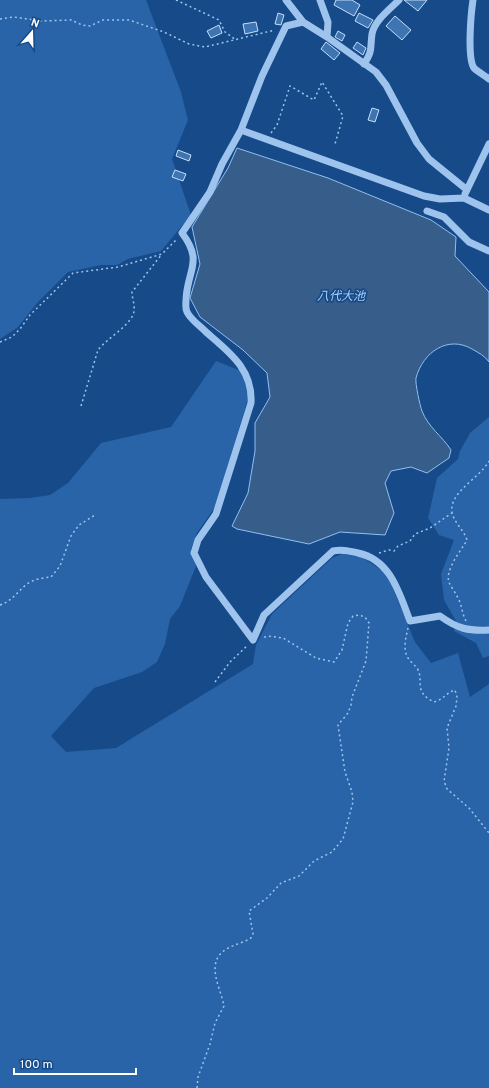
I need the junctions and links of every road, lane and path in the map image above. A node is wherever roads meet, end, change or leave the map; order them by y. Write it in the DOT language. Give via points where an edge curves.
graph roads {
  1 [pos="176,0"];
  2 [pos="286,0"];
  3 [pos="320,0"];
  4 [pos="473,0"];
  5 [pos="395,1"];
  6 [pos="0,19"];
  7 [pos="303,22"];
  8 [pos="286,26"];
  9 [pos="328,37"];
  10 [pos="236,40"];
  11 [pos="364,64"];
  12 [pos="489,79"];
  13 [pos="241,130"];
  14 [pos="267,139"];
  15 [pos="335,144"];
  16 [pos="489,144"];
  17 [pos="466,189"];
  18 [pos="464,198"];
  19 [pos="489,210"];
  20 [pos="427,212"];
  21 [pos="182,233"];
  22 [pos="489,250"];
  23 [pos="162,254"];
  24 [pos="0,342"];
  25 [pos="81,406"];
  26 [pos="489,461"];
  27 [pos="452,513"];
  28 [pos="95,515"];
  29 [pos="369,556"];
  30 [pos="0,606"];
  31 [pos="410,621"];
  32 [pos="489,630"];
  33 [pos="470,631"];
  34 [pos="253,640"];
  35 [pos="215,682"];
  36 [pos="489,833"];
  37 [pos="197,1088"];
  1 -- 10 [label="path" via="219,20 225,32"];
  2 -- 7 [label="street"];
  3 -- 9 [label="street" via="328,22"];
  4 -- 12 [label="street" via="470,41 472,63 475,69"];
  5 -- 11 [label="street" via="376,24 372,34 370,55"];
  6 -- 10 [label="path" via="14,17 41,21 71,20 90,26 103,20 129,20 189,44 205,47"];
  7 -- 8 [label="street"];
  7 -- 9 [label="street"];
  8 -- 10 [label="path"];
  8 -- 13 [label="street" via="262,76"];
  9 -- 11 [label="street"];
  11 -- 17 [label="street" via="376,72 386,85 429,159"];
  13 -- 14 [label="street"];
  13 -- 21 [label="street" via="210,192"];
  14 -- 15 [label="path" via="276,125 290,86 314,100 322,82 343,116"];
  14 -- 18 [label="street" via="424,196 440,199"];
  16 -- 17 [label="street" via="475,176"];
  17 -- 18 [label="street"];
  18 -- 19 [label="street"];
  20 -- 22 [label="street" via="444,217 468,242"];
  21 -- 23 [label="path"];
  21 -- 34 [label="street" via="189,242 194,260 186,296 186,310 193,320 240,364 248,376 252,394 216,514 198,540 194,553 206,576"];
  23 -- 24 [label="path" via="118,267 73,274 12,337"];
  23 -- 25 [label="path" via="132,292 132,319 98,350"];
  26 -- 27 [label="path" via="480,474 455,496"];
  27 -- 29 [label="path" via="430,528 415,534 410,541 398,546 394,551"];
  27 -- 33 [label="path" via="466,540 450,567 448,579 459,599"];
  28 -- 30 [label="path" via="79,525 71,536 60,566 51,577 28,583 10,602"];
  29 -- 31 [label="street" via="381,564 393,578"];
  29 -- 34 [label="street" via="343,549 333,551 264,615"];
  31 -- 33 [label="street" via="440,616 453,626"];
  31 -- 36 [label="path" via="405,644 406,655 417,669 419,686 423,694 434,702 442,700 455,690 457,697 447,728 449,748 444,781 447,789 469,808"];
  32 -- 33 [label="street"];
  34 -- 35 [label="path" via="230,662"];
  34 -- 37 [label="path" via="268,636 284,638 316,658 334,662 342,650 348,623 353,616 365,617 369,623 366,661 348,713 338,725 345,772 353,802 343,839 332,852 314,861 299,876 281,883 267,898 252,908 249,911 251,938 223,950 217,957 216,978 224,1006 215,1023"];
}
